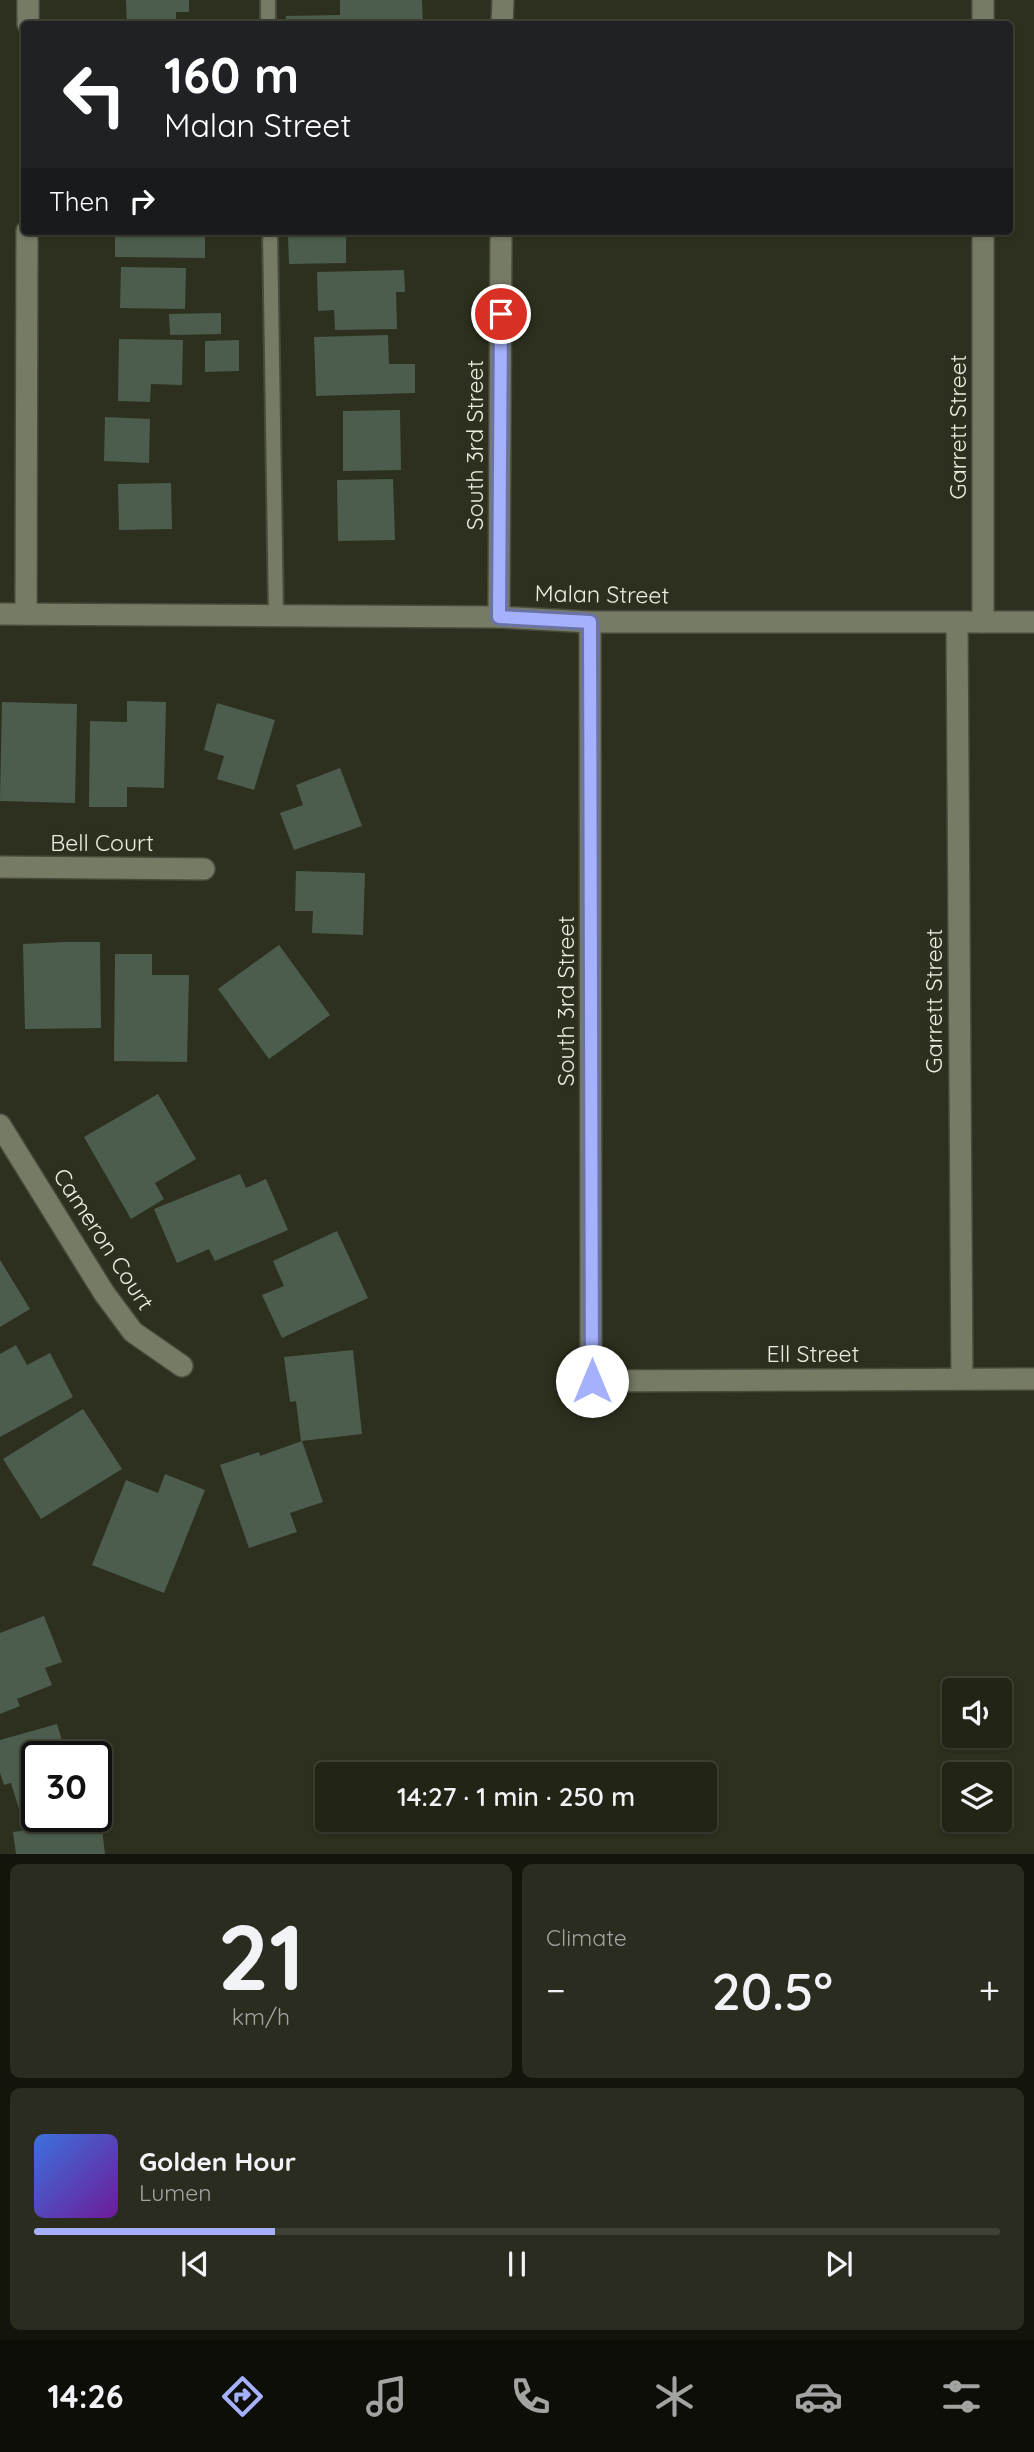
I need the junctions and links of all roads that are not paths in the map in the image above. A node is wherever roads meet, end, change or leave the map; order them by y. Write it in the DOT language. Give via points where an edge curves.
graph roads {
  1 [pos="28,0"];
  2 [pos="268,0"];
  3 [pos="503,0"];
  4 [pos="983,0"];
  5 [pos="28,21"];
  6 [pos="268,21"];
  7 [pos="502,21"];
  8 [pos="983,21"];
  9 [pos="27,235"];
  10 [pos="270,235"];
  11 [pos="501,235"];
  12 [pos="983,235"];
  13 [pos="0,614"];
  14 [pos="26,614"];
  15 [pos="276,615"];
  16 [pos="499,617"];
  17 [pos="590,622"];
  18 [pos="983,622"];
  19 [pos="1034,622"];
  20 [pos="957,623"];
  21 [pos="0,867"];
  22 [pos="204,869"];
  23 [pos="0,1125"];
  24 [pos="182,1366"];
  25 [pos="962,1378"];
  26 [pos="1034,1379"];
  27 [pos="592,1381"];
  1 -- 5 [label="street"];
  2 -- 6 [label="lane"];
  3 -- 7 [label="street"];
  4 -- 8 [label="street"];
  9 -- 14 [label="street"];
  10 -- 15 [label="lane"];
  11 -- 16 [label="street, South 3rd Street"];
  12 -- 18 [label="street, Garrett Street"];
  13 -- 14 [label="street, Malan Street"];
  14 -- 15 [label="street, Malan Street"];
  15 -- 16 [label="street, Malan Street"];
  16 -- 17 [label="street, Malan Street"];
  17 -- 20 [label="street, Malan Street"];
  17 -- 27 [label="street, South 3rd Street"];
  18 -- 19 [label="street, Malan Street"];
  18 -- 20 [label="street, Malan Street"];
  20 -- 25 [label="street, Garrett Street"];
  21 -- 22 [label="street, Bell Court"];
  23 -- 24 [label="street, Cameron Court" via="133,1332"];
  25 -- 26 [label="street, Ell Street"];
  25 -- 27 [label="street, Ell Street"];
}
